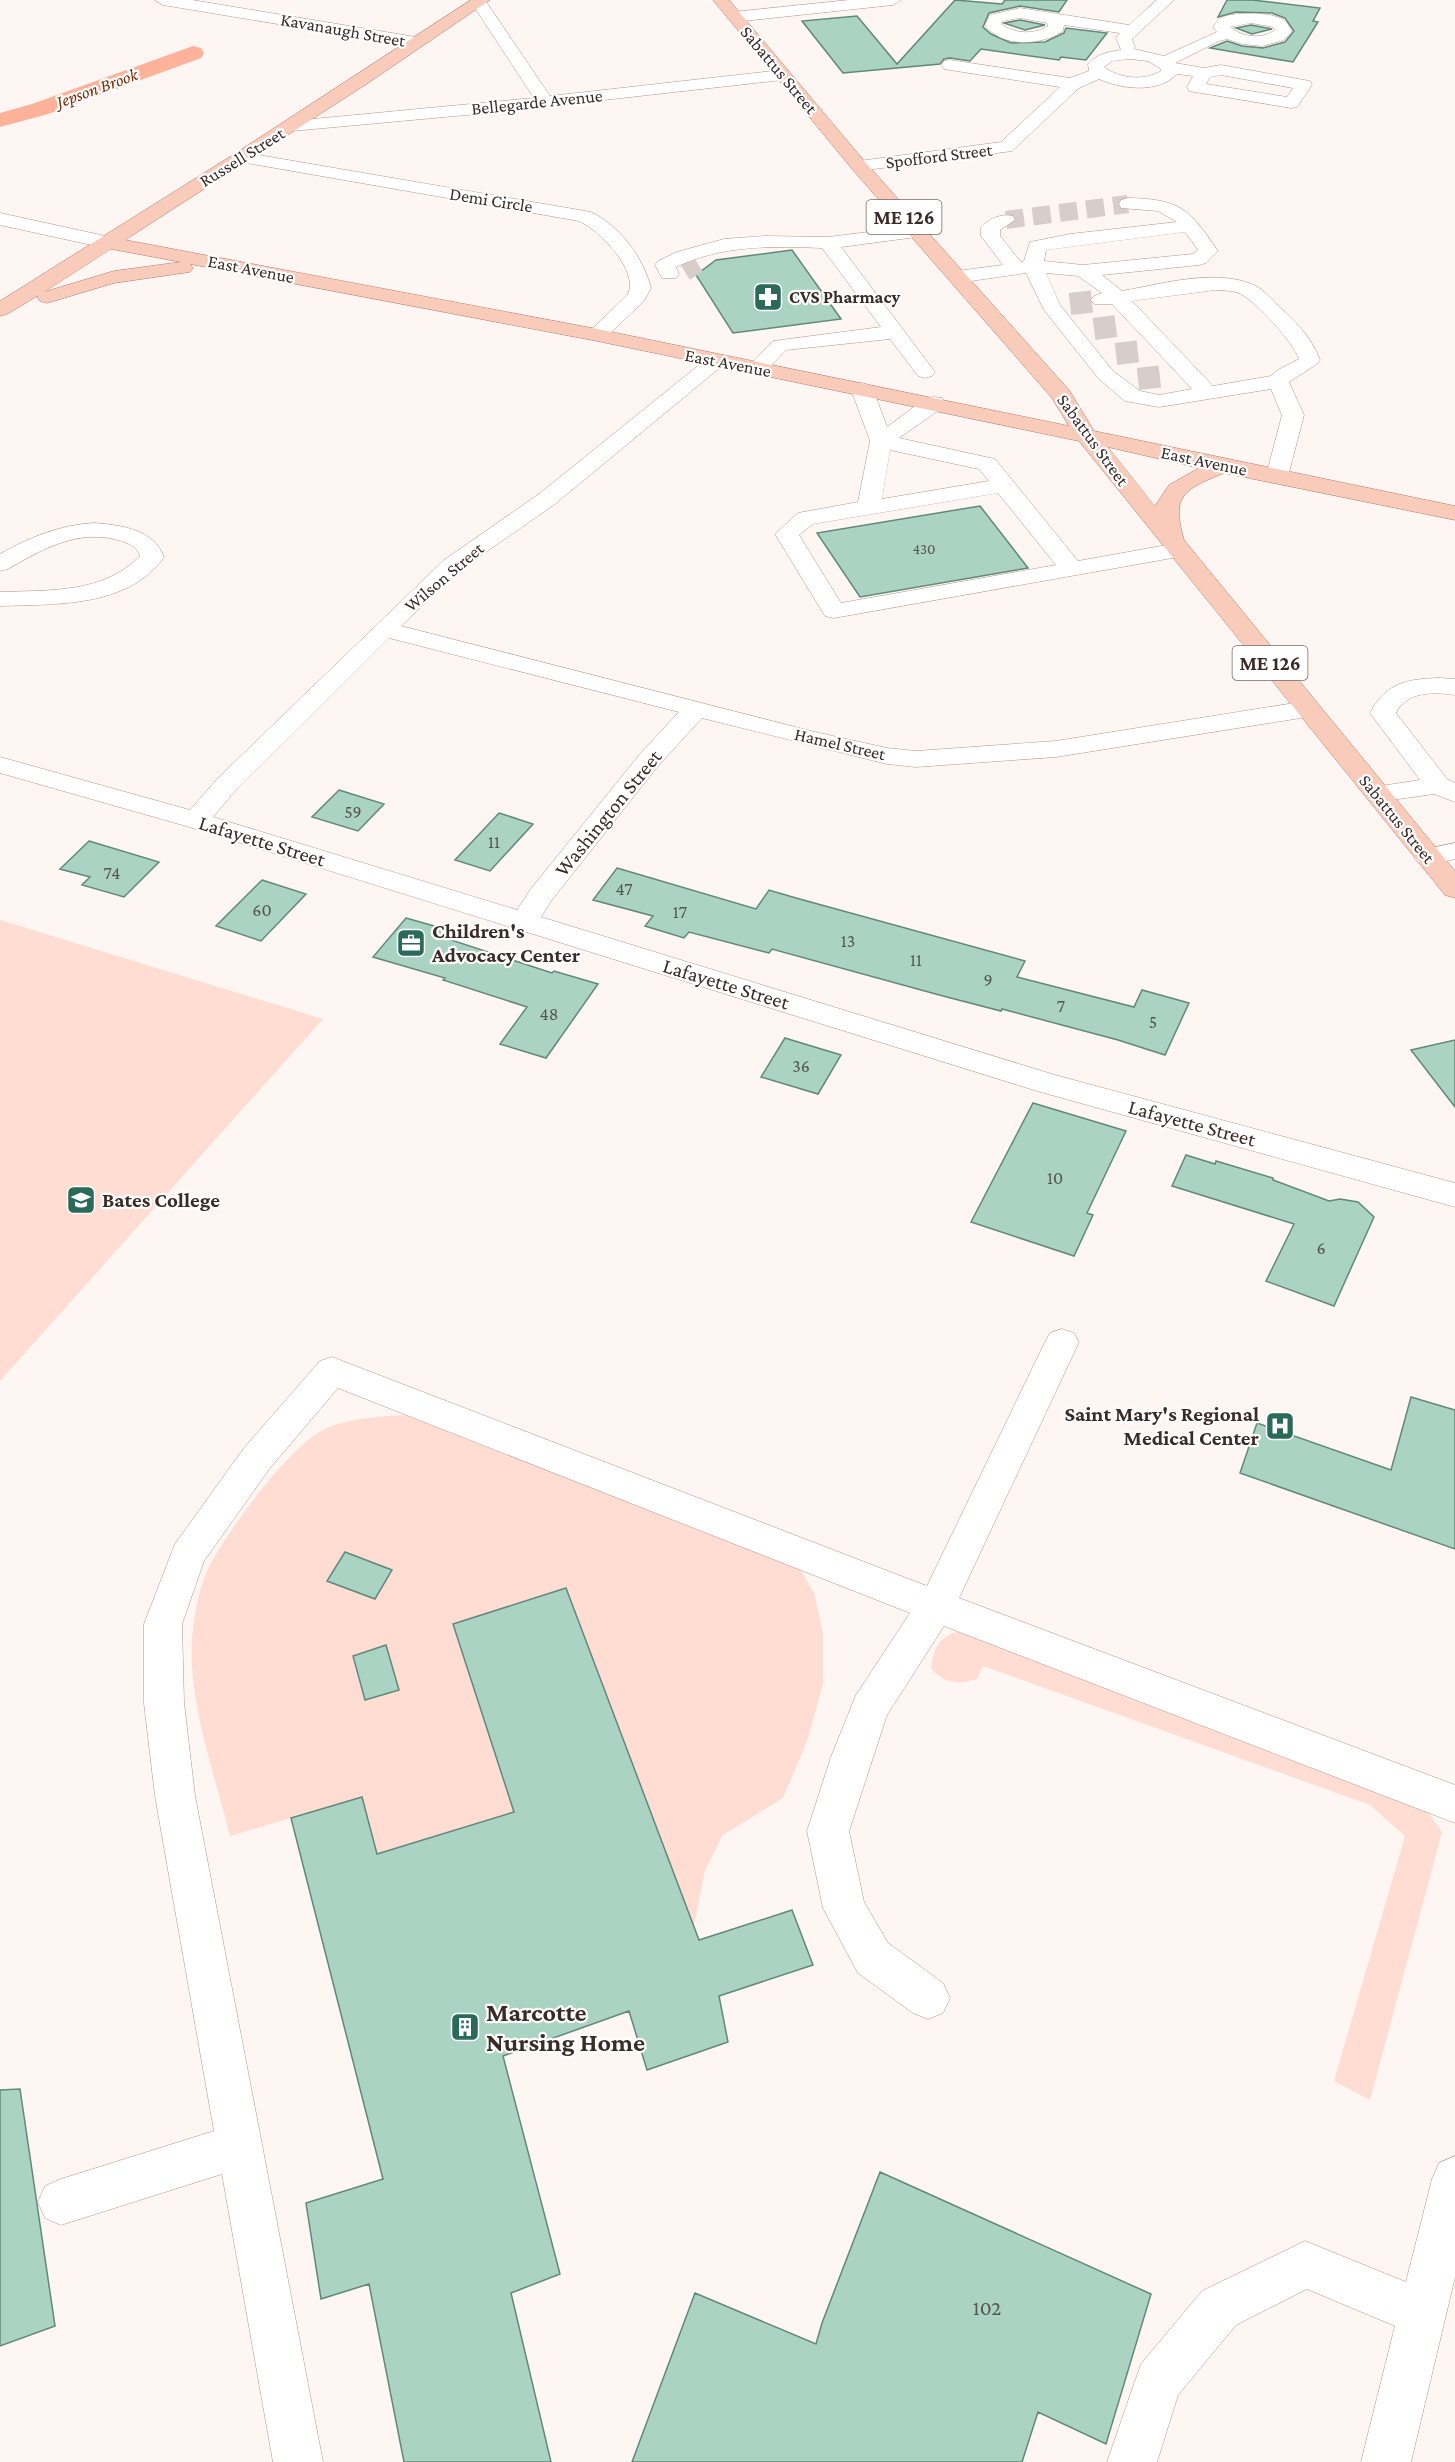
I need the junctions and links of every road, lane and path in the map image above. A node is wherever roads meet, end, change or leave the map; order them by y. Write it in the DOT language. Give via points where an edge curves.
graph roads {
  1 [pos="163,0"];
  2 [pos="721,0"];
  3 [pos="893,0"];
  4 [pos="1166,0"];
  5 [pos="480,1"];
  6 [pos="805,5"];
  7 [pos="734,16"];
  8 [pos="1054,19"];
  9 [pos="1133,30"];
  10 [pos="1228,34"];
  11 [pos="416,42"];
  12 [pos="1130,54"];
  13 [pos="950,65"];
  14 [pos="1167,65"];
  15 [pos="1204,73"];
  16 [pos="1100,74"];
  17 [pos="782,75"];
  18 [pos="1073,84"];
  19 [pos="545,101"];
  20 [pos="292,126"];
  21 [pos="241,157"];
  22 [pos="859,166"];
  23 [pos="1128,204"];
  24 [pos="0,219"];
  25 [pos="1006,220"];
  26 [pos="1190,226"];
  27 [pos="917,232"];
  28 [pos="110,243"];
  29 [pos="828,243"];
  30 [pos="734,244"];
  31 [pos="1025,268"];
  32 [pos="684,270"];
  33 [pos="1092,270"];
  34 [pos="266,272"];
  35 [pos="957,277"];
  36 [pos="640,279"];
  37 [pos="0,312"];
  38 [pos="895,332"];
  39 [pos="597,335"];
  40 [pos="1117,340"];
  41 [pos="716,361"];
  42 [pos="756,369"];
  43 [pos="925,372"];
  44 [pos="1278,381"];
  45 [pos="862,389"];
  46 [pos="1207,392"];
  47 [pos="934,403"];
  48 [pos="1086,435"];
  49 [pos="881,441"];
  50 [pos="1222,466"];
  51 [pos="1277,476"];
  52 [pos="1004,484"];
  53 [pos="869,507"];
  54 [pos="1455,513"];
  55 [pos="1176,546"];
  56 [pos="0,564"];
  57 [pos="1072,569"];
  58 [pos="0,599"];
  59 [pos="384,629"];
  60 [pos="1455,687"];
  61 [pos="1455,702"];
  62 [pos="696,709"];
  63 [pos="1307,709"];
  64 [pos="1421,763"];
  65 [pos="0,765"];
  66 [pos="1446,789"];
  67 [pos="1377,795"];
  68 [pos="196,820"];
  69 [pos="1455,851"];
  70 [pos="1428,857"];
  71 [pos="1455,890"];
  72 [pos="524,921"];
  73 [pos="1455,1195"];
  74 [pos="1062,1342"];
  75 [pos="936,1606"];
  76 [pos="1455,1804"];
  77 [pos="928,1998"];
  78 [pos="239,2146"];
  79 [pos="1455,2179"];
  80 [pos="61,2202"];
  81 [pos="1422,2313"];
  82 [pos="298,2462"];
  83 [pos="1132,2462"];
  84 [pos="1386,2462"];
  1 -- 11 [label="street, Kavanaugh Street"];
  2 -- 7 [label="main road, Sabattus Street / ME 126"];
  3 -- 6 [label="street"];
  4 -- 9 [label="street"];
  5 -- 11 [label="main road, Russell Street"];
  5 -- 19 [label="street"];
  6 -- 7 [label="street"];
  7 -- 17 [label="main road, Sabattus Street / ME 126"];
  8 -- 9 [label="street"];
  9 -- 12 [label="street" via="1124,38"];
  10 -- 14 [label="street" via="1213,38"];
  11 -- 20 [label="main road, Russell Street"];
  12 -- 14 [label="street"];
  12 -- 16 [label="street" via="1100,60 1096,64"];
  13 -- 18 [label="street"];
  14 -- 15 [label="street"];
  14 -- 16 [label="street" via="1169,73 1164,77 1144,82"];
  15 -- 15 [label="street" via="1195,87 1291,103 1304,85 1221,70"];
  16 -- 18 [label="street, Spofford Street"];
  17 -- 19 [label="street, Bellegarde Avenue"];
  17 -- 22 [label="main road, Sabattus Street / ME 126"];
  18 -- 22 [label="street, Spofford Street" via="1006,147"];
  19 -- 20 [label="street, Bellegarde Avenue"];
  20 -- 21 [label="main road, Russell Street"];
  21 -- 28 [label="main road, Russell Street"];
  21 -- 36 [label="street, Demi Circle" via="584,216 610,233"];
  22 -- 27 [label="main road, Sabattus Street / ME 126"];
  23 -- 26 [label="street" via="1166,206"];
  24 -- 28 [label="street, East Avenue"];
  25 -- 31 [label="street" via="990,228 991,236"];
  26 -- 31 [label="street" via="1037,246"];
  26 -- 33 [label="street" via="1208,251 1205,254 1106,263"];
  27 -- 29 [label="street"];
  27 -- 35 [label="main road, Sabattus Street / ME 126"];
  28 -- 34 [label="main road, East Avenue"];
  28 -- 37 [label="main road, Russell Street"];
  29 -- 30 [label="street"];
  29 -- 38 [label="street"];
  30 -- 32 [label="street"];
  30 -- 32 [label="street" via="705,247 665,265"];
  31 -- 33 [label="street"];
  31 -- 35 [label="street"];
  31 -- 40 [label="street"];
  32 -- 36 [label="street"];
  33 -- 40 [label="street"];
  34 -- 37 [label="main road" via="188,268 144,271 101,278"];
  34 -- 39 [label="main road, East Avenue"];
  35 -- 48 [label="main road, Sabattus Street / ME 126" via="1061,395"];
  36 -- 39 [label="street" via="636,297"];
  38 -- 42 [label="street" via="780,345"];
  38 -- 43 [label="street"];
  39 -- 41 [label="main road, East Avenue"];
  40 -- 44 [label="street" via="1208,285 1248,289 1291,330 1310,360 1283,374"];
  40 -- 46 [label="street"];
  40 -- 46 [label="street" via="1132,396 1160,400"];
  41 -- 42 [label="main road, East Avenue"];
  41 -- 59 [label="street, Wilson Street" via="547,499 452,565"];
  42 -- 45 [label="main road, East Avenue"];
  44 -- 46 [label="street"];
  44 -- 51 [label="street" via="1293,415"];
  45 -- 47 [label="main road, East Avenue"];
  45 -- 49 [label="street"];
  47 -- 48 [label="main road, East Avenue"];
  47 -- 49 [label="street"];
  48 -- 50 [label="main road, East Avenue"];
  48 -- 55 [label="main road, Sabattus Street / ME 126"];
  49 -- 52 [label="street" via="987,464"];
  49 -- 53 [label="street"];
  50 -- 51 [label="main road, East Avenue"];
  50 -- 55 [label="main road" via="1180,486 1167,500 1166,515"];
  51 -- 54 [label="main road, East Avenue"];
  52 -- 53 [label="street"];
  52 -- 57 [label="street"];
  53 -- 57 [label="street" via="807,518 787,534 834,611"];
  55 -- 57 [label="street"];
  55 -- 63 [label="main road, Sabattus Street / ME 126"];
  56 -- 58 [label="street" via="35,543 80,530 108,530 134,537 145,543 152,557 120,584 102,589"];
  59 -- 62 [label="street, Hamel Street"];
  59 -- 68 [label="street, Wilson Street" via="226,785"];
  60 -- 64 [label="street" via="1431,685 1402,692 1390,700 1383,713"];
  61 -- 64 [label="street" via="1431,699 1406,707 1404,718 1419,738"];
  62 -- 63 [label="street, Hamel Street" via="887,756 916,759 1056,749"];
  62 -- 72 [label="street, Washington Street" via="648,760"];
  63 -- 67 [label="main road, Sabattus Street / ME 126"];
  64 -- 66 [label="street"];
  65 -- 68 [label="street, Lafayette Street"];
  66 -- 67 [label="street"];
  67 -- 70 [label="main road, Sabattus Street / ME 126"];
  68 -- 72 [label="street, Lafayette Street"];
  69 -- 70 [label="street"];
  70 -- 71 [label="main road, Sabattus Street / ME 126"];
  72 -- 73 [label="street, Lafayette Street" via="1048,1084"];
  74 -- 75 [label="street"];
  75 -- 76 [label="street"];
  75 -- 77 [label="street" via="870,1707 828,1831 844,1908 855,1928 873,1958"];
  75 -- 78 [label="street" via="332,1371 257,1458 188,1555 163,1624 164,1703 175,1796"];
  78 -- 80 [label="street"];
  78 -- 82 [label="street"];
  79 -- 81 [label="street"];
  81 -- 83 [label="street" via="1305,2265 1219,2308 1158,2380"];
  81 -- 84 [label="street"];
}
